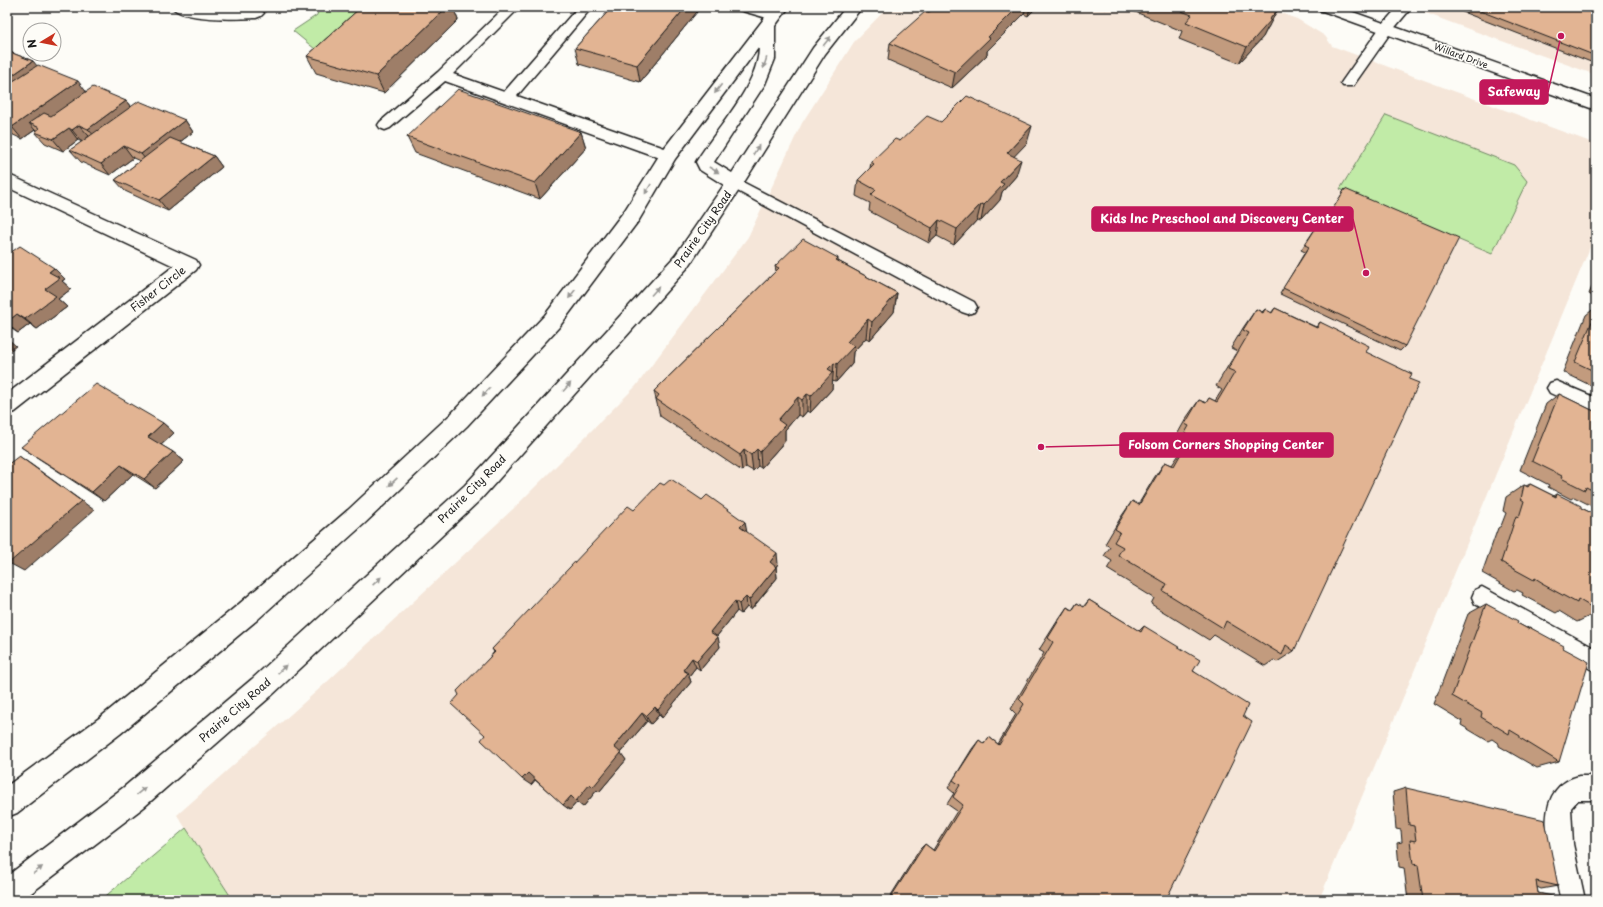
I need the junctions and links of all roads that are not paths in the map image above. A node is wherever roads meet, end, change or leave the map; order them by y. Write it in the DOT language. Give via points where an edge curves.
graph roads {
  1 [pos="180,7"];
  2 [pos="513,7"];
  3 [pos="585,7"];
  4 [pos="744,7"];
  5 [pos="854,7"];
  6 [pos="1325,7"];
  7 [pos="1405,7"];
  8 [pos="256,13"];
  9 [pos="774,16"];
  10 [pos="1386,29"];
  11 [pos="443,75"];
  12 [pos="1348,83"];
  13 [pos="507,98"];
  14 [pos="1596,105"];
  15 [pos="385,125"];
  16 [pos="668,155"];
  17 [pos="7,180"];
  18 [pos="735,183"];
  19 [pos="968,307"];
  20 [pos="1556,388"];
  21 [pos="7,406"];
  22 [pos="1596,406"];
  23 [pos="1482,597"];
  24 [pos="1596,661"];
  25 [pos="1596,788"];
  26 [pos="7,803"];
  27 [pos="7,894"];
  28 [pos="1573,900"];
  1 -- 8 [label="main road" via="202,13"];
  2 -- 11 [label="lane"];
  3 -- 13 [label="lane"];
  4 -- 9 [label="lane"];
  18 -- 5 [label="main road, Prairie City Road, one-way" via="819,50"];
  6 -- 10 [label="main road, Willard Drive"];
  7 -- 10 [label="lane"];
  9 -- 16 [label="main road, one-way"];
  9 -- 18 [label="main road, one-way" via="767,59 758,84 704,162 706,166"];
  10 -- 12 [label="lane"];
  10 -- 14 [label="main road, Willard Drive"];
  11 -- 13 [label="lane"];
  11 -- 15 [label="lane"];
  13 -- 16 [label="lane"];
  16 -- 26 [label="main road, one-way" via="632,215 552,321 459,420 356,517 248,612 111,725"];
  17 -- 21 [label="main road, Fisher Circle" via="189,265"];
  18 -- 19 [label="lane"];
  27 -- 18 [label="main road, Prairie City Road, one-way" via="134,797 261,688 473,492 682,261"];
  20 -- 22 [label="lane"];
  23 -- 24 [label="lane"];
  25 -- 28 [label="lane" via="1578,788 1569,792 1559,810"];
}
